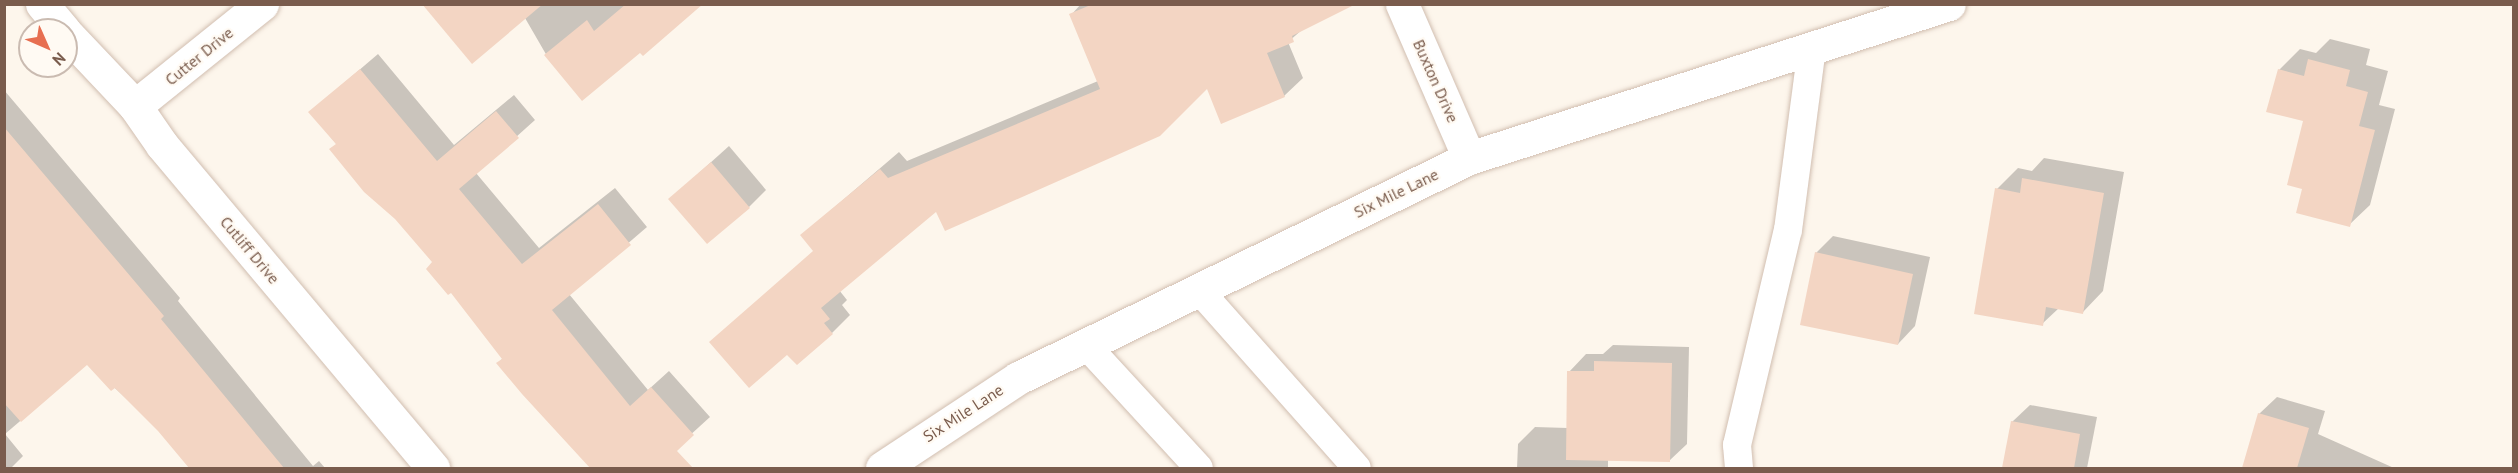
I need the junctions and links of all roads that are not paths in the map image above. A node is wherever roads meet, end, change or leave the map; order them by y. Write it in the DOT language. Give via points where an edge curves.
graph roads {
  1 [pos="42,4"];
  2 [pos="262,4"];
  3 [pos="1402,4"];
  4 [pos="1949,4"];
  5 [pos="54,18"];
  6 [pos="78,45"];
  7 [pos="1812,48"];
  8 [pos="135,106"];
  9 [pos="1469,158"];
  10 [pos="1198,289"];
  11 [pos="1085,344"];
  12 [pos="433,468"];
  13 [pos="882,468"];
  14 [pos="1198,468"];
  15 [pos="1357,468"];
  16 [pos="1739,468"];
  1 -- 5 [label="street, Cutliff Drive"];
  2 -- 8 [label="street, Cutter Drive"];
  3 -- 9 [label="street, Buxton Drive"];
  4 -- 7 [label="street, Six Mile Lane"];
  6 -- 8 [label="street, Cutliff Drive"];
  7 -- 9 [label="street, Six Mile Lane"];
  7 -- 16 [label="lane" via="1788,230 1737,445"];
  8 -- 12 [label="street, Cutliff Drive" via="162,145"];
  9 -- 10 [label="street, Six Mile Lane"];
  10 -- 11 [label="street, Six Mile Lane"];
  10 -- 15 [label="lane"];
  11 -- 13 [label="street, Six Mile Lane" via="1018,378"];
  11 -- 14 [label="lane"];
}
